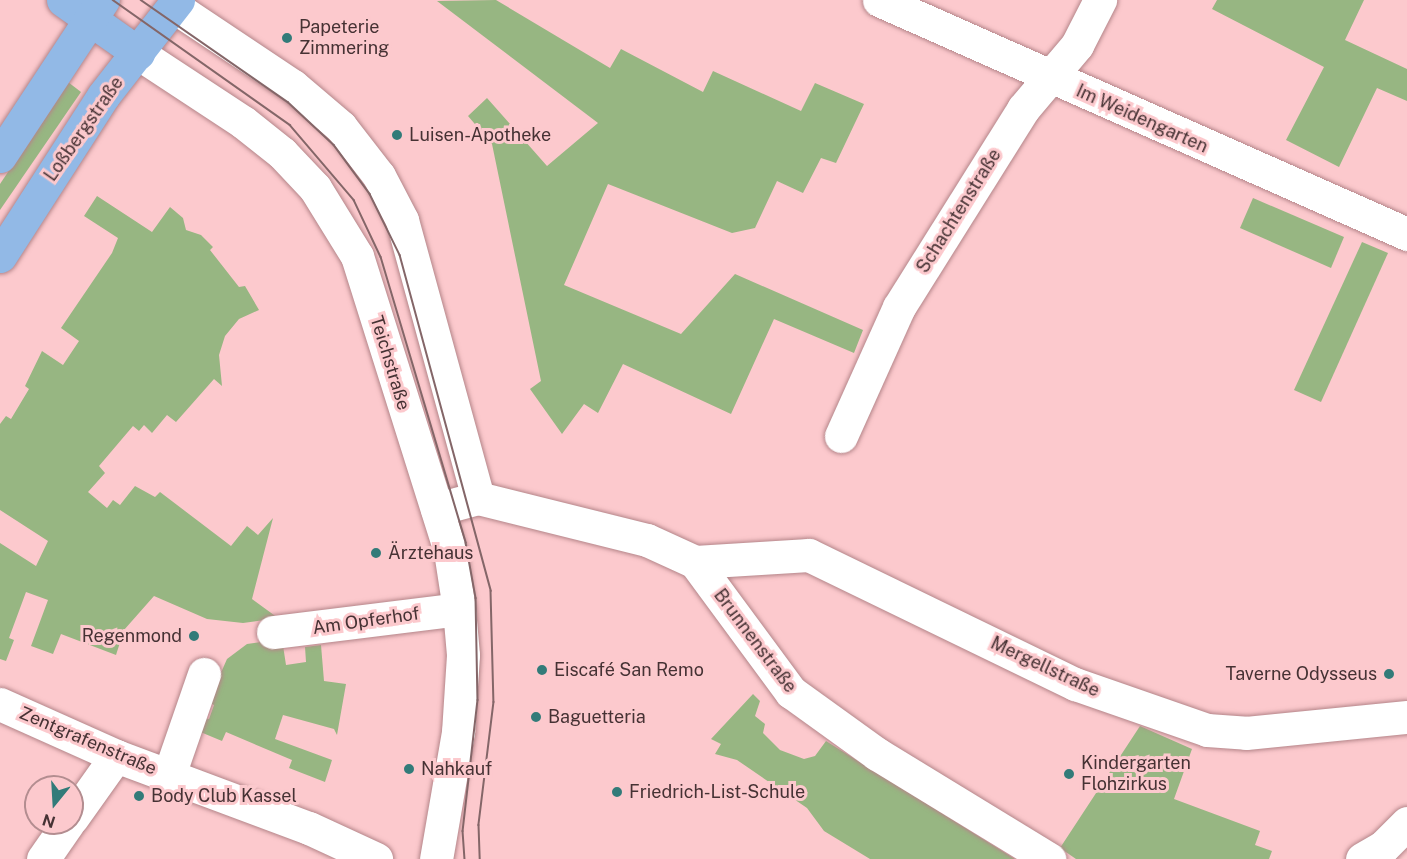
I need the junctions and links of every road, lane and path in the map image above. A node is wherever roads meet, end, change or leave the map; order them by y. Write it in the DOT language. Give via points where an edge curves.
graph roads {
  1 [pos="63,0"];
  2 [pos="879,0"];
  3 [pos="1100,0"];
  4 [pos="171,2"];
  5 [pos="96,10"];
  6 [pos="138,53"];
  7 [pos="1050,78"];
  8 [pos="0,156"];
  9 [pos="1407,234"];
  10 [pos="0,256"];
  11 [pos="841,436"];
  12 [pos="478,498"];
  13 [pos="437,509"];
  14 [pos="695,562"];
  15 [pos="459,609"];
  16 [pos="273,632"];
  17 [pos="204,674"];
  18 [pos="0,704"];
  19 [pos="1407,717"];
  20 [pos="116,756"];
  21 [pos="169,775"];
  22 [pos="84,801"];
  23 [pos="1407,823"];
  24 [pos="60,835"];
  25 [pos="43,859"];
  26 [pos="376,859"];
  27 [pos="436,859"];
  28 [pos="1048,859"];
  29 [pos="1362,859"];
  1 -- 5 [label="main road, Teichstraße"];
  2 -- 7 [label="street, Im Weidengarten"];
  3 -- 7 [label="street, Schachtenstraße" via="1077,45"];
  4 -- 6 [label="main road, Loßbergstraße"];
  4 -- 12 [label="street" via="293,86 341,127 379,176 402,220"];
  5 -- 6 [label="main road, Teichstraße"];
  5 -- 8 [label="main road"];
  6 -- 10 [label="main road, Loßbergstraße" via="99,102"];
  6 -- 13 [label="street, Teichstraße" via="243,122 282,153 315,188 357,256"];
  7 -- 9 [label="street, Im Weidengarten"];
  7 -- 11 [label="street, Schachtenstraße" via="1023,109 899,307"];
  12 -- 13 [label="street, Brunnenstraße"];
  12 -- 14 [label="street, Brunnenstraße" via="647,540"];
  13 -- 15 [label="street, Teichstraße" via="450,551"];
  14 -- 19 [label="street, Mergellstraße" via="809,555 1075,684 1207,730 1246,733"];
  14 -- 28 [label="street, Brunnenstraße" via="790,692 836,726"];
  15 -- 16 [label="street, Am Opferhof"];
  15 -- 27 [label="street, Teichstraße" via="463,655 458,732"];
  17 -- 21 [label="street"];
  18 -- 20 [label="street, Zentgrafenstraße"];
  20 -- 21 [label="street, Zentgrafenstraße"];
  20 -- 22 [label="street"];
  21 -- 26 [label="street, Zentgrafenstraße" via="309,828"];
  23 -- 29 [label="street" via="1383,847"];
  24 -- 25 [label="street"];
}
